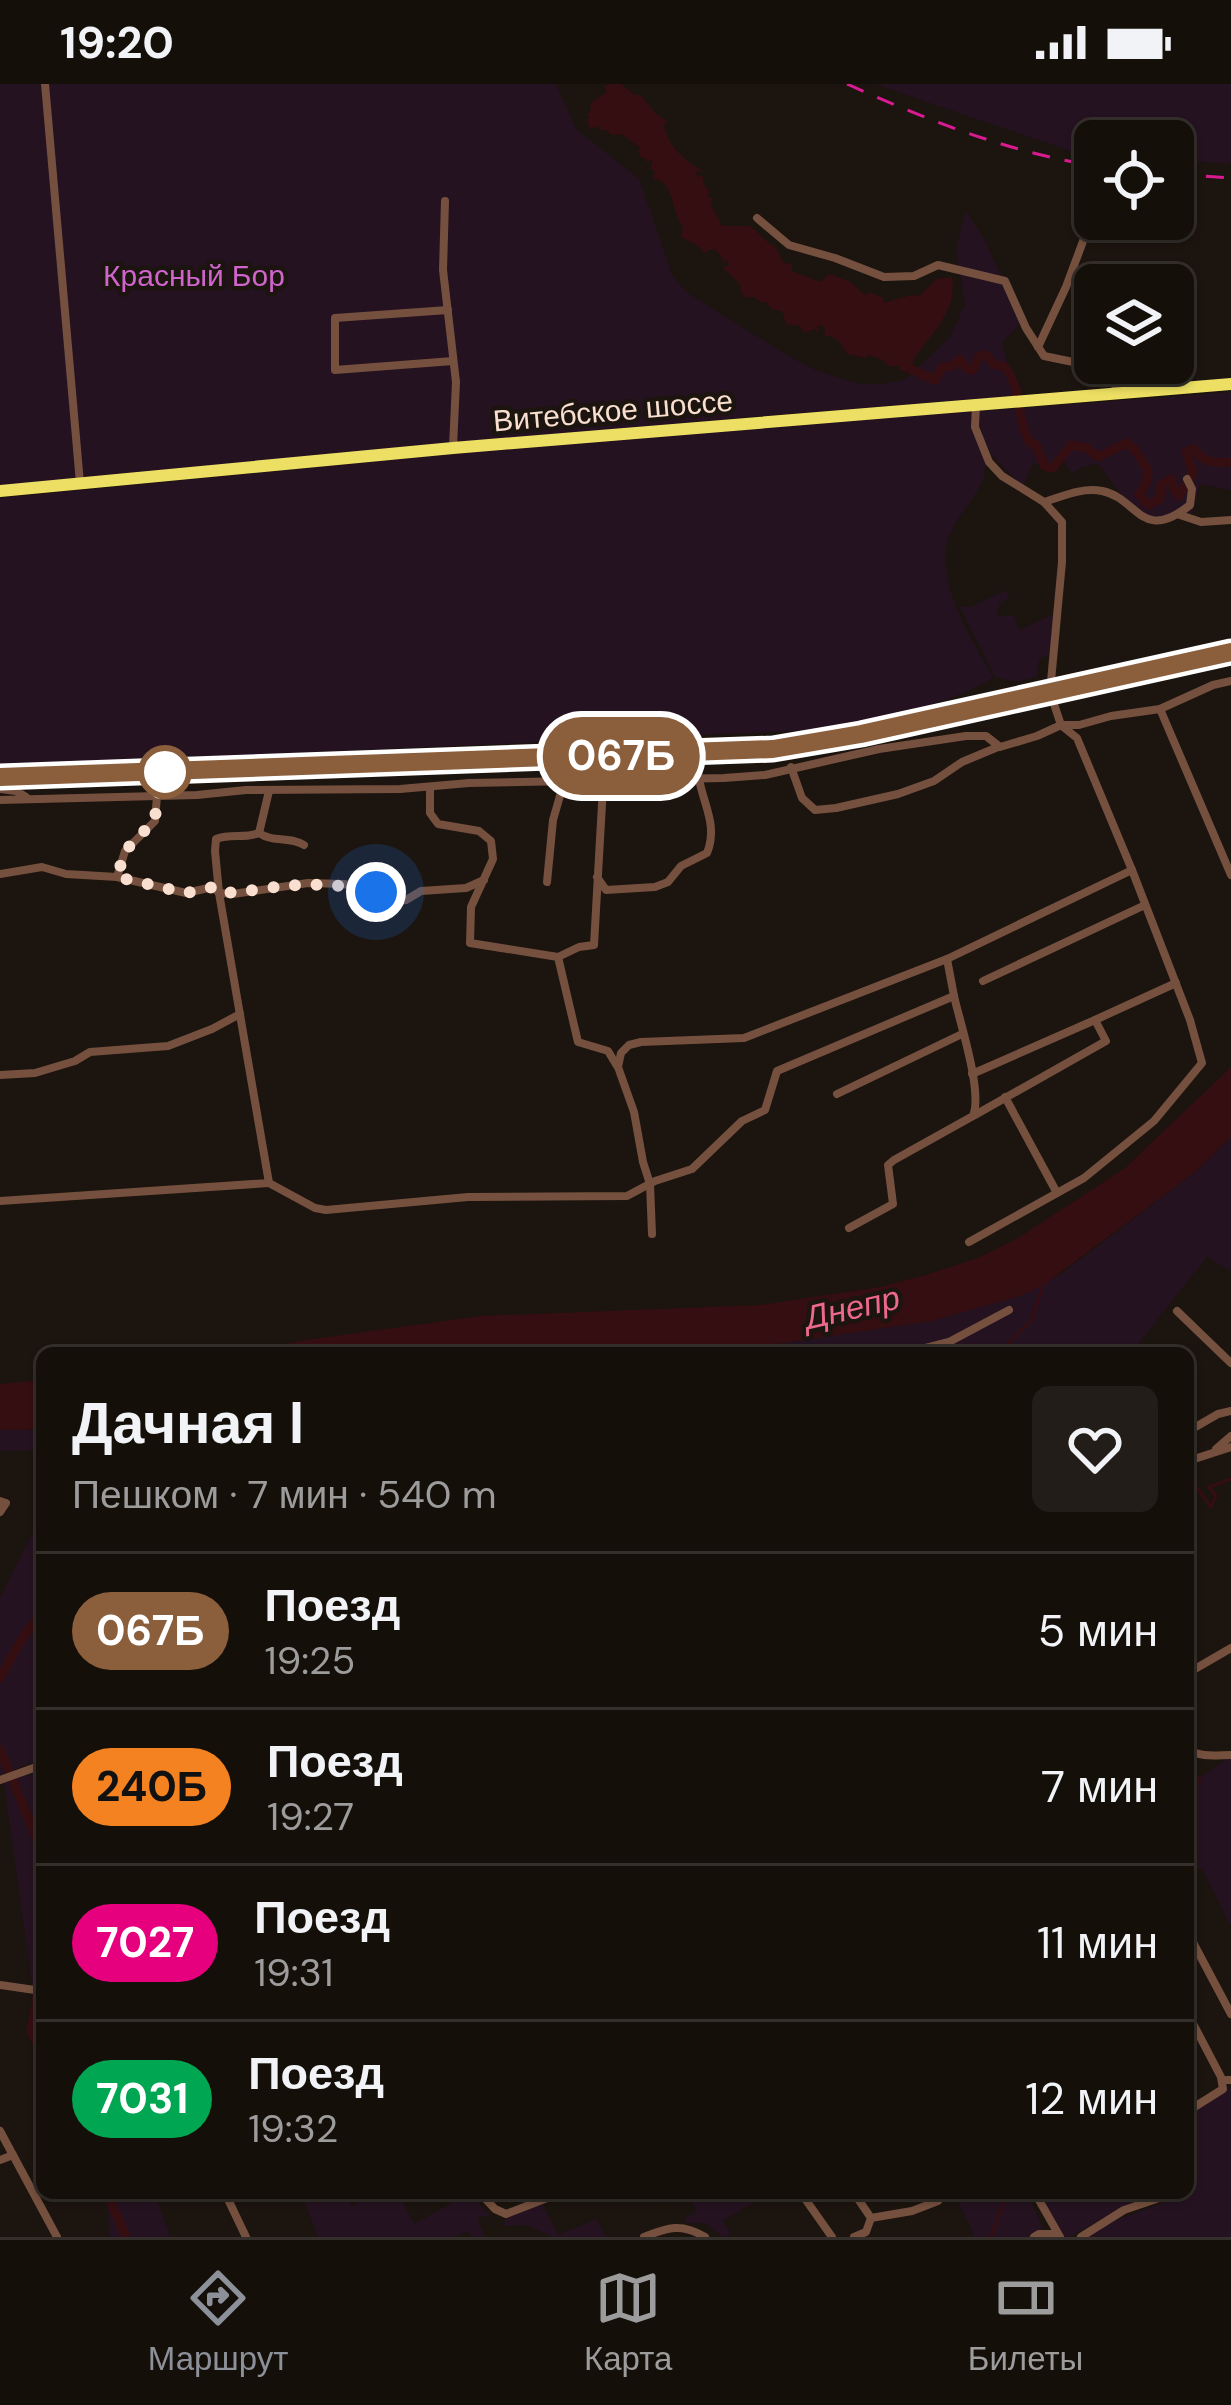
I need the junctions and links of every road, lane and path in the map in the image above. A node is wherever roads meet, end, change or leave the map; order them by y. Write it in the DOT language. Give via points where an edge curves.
graph roads {
  1 [pos="46,84"];
  2 [pos="445,201"];
  3 [pos="757,218"];
  4 [pos="1083,240"];
  5 [pos="448,310"];
  6 [pos="1037,348"];
  7 [pos="454,362"];
  8 [pos="1231,384"];
  9 [pos="1119,394"];
  10 [pos="983,404"];
  11 [pos="453,448"];
  12 [pos="1187,479"];
  13 [pos="80,484"];
  14 [pos="0,491"];
  15 [pos="1044,502"];
  16 [pos="1179,514"];
  17 [pos="1231,520"];
  18 [pos="1230,682"];
  19 [pos="1160,709"];
  20 [pos="1061,725"];
  21 [pos="1000,747"];
  22 [pos="791,767"];
  23 [pos="699,779"];
  24 [pos="609,781"];
  25 [pos="564,782"];
  26 [pos="430,787"];
  27 [pos="0,789"];
  28 [pos="269,790"];
  29 [pos="157,796"];
  30 [pos="28,798"];
  31 [pos="0,800"];
  32 [pos="259,833"];
  33 [pos="304,845"];
  34 [pos="1132,870"];
  35 [pos="0,874"];
  36 [pos="1231,875"];
  37 [pos="117,877"];
  38 [pos="597,877"];
  39 [pos="484,880"];
  40 [pos="547,882"];
  41 [pos="219,892"];
  42 [pos="1145,905"];
  43 [pos="558,957"];
  44 [pos="947,959"];
  45 [pos="983,981"];
  46 [pos="1175,982"];
  47 [pos="955,996"];
  48 [pos="240,1014"];
  49 [pos="1095,1021"];
  50 [pos="962,1034"];
  51 [pos="618,1067"];
  52 [pos="972,1074"];
  53 [pos="0,1075"];
  54 [pos="837,1094"];
  55 [pos="975,1094"];
  56 [pos="1005,1097"];
  57 [pos="992,1105"];
  58 [pos="974,1116"];
  59 [pos="269,1184"];
  60 [pos="650,1184"];
  61 [pos="1058,1193"];
  62 [pos="0,1201"];
  63 [pos="849,1228"];
  64 [pos="652,1234"];
  65 [pos="969,1242"];
  66 [pos="1009,1310"];
  67 [pos="1177,1311"];
  68 [pos="929,1347"];
  69 [pos="1231,1363"];
  70 [pos="1231,1411"];
  71 [pos="1194,1428"];
  72 [pos="1231,1436"];
  73 [pos="1231,1448"];
  74 [pos="1194,1460"];
  75 [pos="1194,1460"];
  76 [pos="0,1501"];
  77 [pos="0,1512"];
  78 [pos="1231,1648"];
  79 [pos="1194,1670"];
  80 [pos="1194,1752"];
  81 [pos="1231,1755"];
  82 [pos="36,1767"];
  83 [pos="0,1780"];
  84 [pos="1194,1944"];
  85 [pos="0,1985"];
  86 [pos="36,1989"];
  87 [pos="1231,2014"];
  88 [pos="1194,2025"];
  89 [pos="1228,2081"];
  90 [pos="1194,2106"];
  91 [pos="0,2131"];
  92 [pos="13,2155"];
  93 [pos="0,2160"];
  94 [pos="36,2198"];
  95 [pos="37,2199"];
  96 [pos="228,2199"];
  97 [pos="486,2199"];
  98 [pos="545,2199"];
  99 [pos="805,2199"];
  100 [pos="858,2199"];
  101 [pos="1038,2199"];
  102 [pos="1156,2199"];
  103 [pos="938,2201"];
  104 [pos="871,2218"];
  105 [pos="1058,2236"];
  106 [pos="57,2237"];
  107 [pos="246,2237"];
  108 [pos="644,2237"];
  109 [pos="705,2237"];
  110 [pos="832,2237"];
  111 [pos="854,2237"];
  112 [pos="1034,2237"];
  113 [pos="1081,2237"];
  1 -- 13 [label="street"];
  2 -- 5 [label="street"];
  3 -- 6 [label="street" via="789,245 884,278 938,265 1005,281"];
  4 -- 6 [label="street"];
  5 -- 7 [label="street"];
  5 -- 7 [label="street" via="334,318 335,370"];
  6 -- 9 [label="street" via="1108,369"];
  7 -- 11 [label="street"];
  8 -- 9 [label="main road, Витебское шоссе"];
  9 -- 10 [label="main road, Витебское шоссе"];
  10 -- 11 [label="main road, Витебское шоссе"];
  10 -- 15 [label="street" via="975,427 989,462"];
  11 -- 13 [label="main road, Витебское шоссе"];
  12 -- 16 [label="street" via="1190,506"];
  13 -- 14 [label="main road, Витебское шоссе"];
  15 -- 16 [label="street" via="1088,488 1110,491 1145,518"];
  15 -- 20 [label="street" via="1061,522 1050,691"];
  16 -- 17 [label="street"];
  18 -- 19 [label="street"];
  19 -- 20 [label="street"];
  19 -- 36 [label="street"];
  20 -- 21 [label="street"];
  20 -- 34 [label="street" via="1077,738"];
  21 -- 22 [label="street" via="986,736 966,736"];
  21 -- 22 [label="street" via="934,781 836,808 815,810"];
  22 -- 23 [label="street"];
  23 -- 24 [label="street"];
  23 -- 38 [label="street" via="712,825 707,853 655,887 606,890"];
  24 -- 25 [label="street"];
  24 -- 38 [label="street"];
  25 -- 26 [label="street"];
  25 -- 40 [label="street"];
  26 -- 28 [label="street"];
  26 -- 39 [label="street" via="438,824 491,841"];
  27 -- 30 [label="street"];
  28 -- 29 [label="street"];
  28 -- 32 [label="street"];
  29 -- 30 [label="street"];
  29 -- 37 [label="street" via="155,820 125,851"];
  30 -- 31 [label="street"];
  32 -- 33 [label="street"];
  32 -- 41 [label="street" via="216,839"];
  34 -- 42 [label="street"];
  34 -- 44 [label="street"];
  35 -- 37 [label="street" via="42,867"];
  37 -- 41 [label="street"];
  38 -- 43 [label="street" via="594,945"];
  39 -- 41 [label="street" via="390,901 344,884"];
  39 -- 43 [label="street" via="471,907 470,944"];
  41 -- 48 [label="street"];
  42 -- 45 [label="street"];
  42 -- 46 [label="street"];
  43 -- 51 [label="street" via="578,1042 608,1051"];
  44 -- 47 [label="street"];
  44 -- 51 [label="street" via="744,1038 629,1045"];
  46 -- 49 [label="street"];
  46 -- 61 [label="street" via="1202,1063 1154,1121"];
  47 -- 50 [label="street"];
  47 -- 60 [label="street" via="777,1071 766,1110 742,1121 692,1169"];
  48 -- 53 [label="street" via="167,1046 90,1052"];
  48 -- 59 [label="street"];
  49 -- 52 [label="street"];
  49 -- 56 [label="street" via="1106,1041"];
  50 -- 52 [label="street"];
  50 -- 54 [label="street"];
  51 -- 60 [label="street"];
  52 -- 55 [label="street"];
  55 -- 57 [label="street"];
  55 -- 58 [label="street"];
  56 -- 57 [label="street"];
  56 -- 61 [label="street"];
  57 -- 58 [label="street"];
  58 -- 63 [label="street" via="893,1160 893,1204"];
  59 -- 60 [label="street" via="326,1210 468,1197 628,1196"];
  59 -- 62 [label="street"];
  60 -- 64 [label="street"];
  61 -- 65 [label="street"];
  66 -- 68 [label="street"];
  67 -- 69 [label="street"];
  70 -- 71 [label="street"];
  72 -- 74 [label="street"];
  73 -- 75 [label="street"];
  76 -- 77 [label="street"];
  78 -- 79 [label="street"];
  80 -- 81 [label="street"];
  82 -- 83 [label="street"];
  84 -- 87 [label="street"];
  85 -- 86 [label="street"];
  88 -- 89 [label="street"];
  89 -- 90 [label="street"];
  91 -- 92 [label="street"];
  92 -- 93 [label="street"];
  92 -- 94 [label="street"];
  95 -- 106 [label="street"];
  96 -- 107 [label="street"];
  97 -- 98 [label="street" via="506,2214"];
  99 -- 110 [label="street"];
  100 -- 104 [label="street"];
  101 -- 105 [label="street"];
  102 -- 113 [label="street"];
  103 -- 104 [label="street"];
  104 -- 111 [label="street"];
  105 -- 112 [label="street"];
  108 -- 109 [label="street" via="673,2225"];
}
